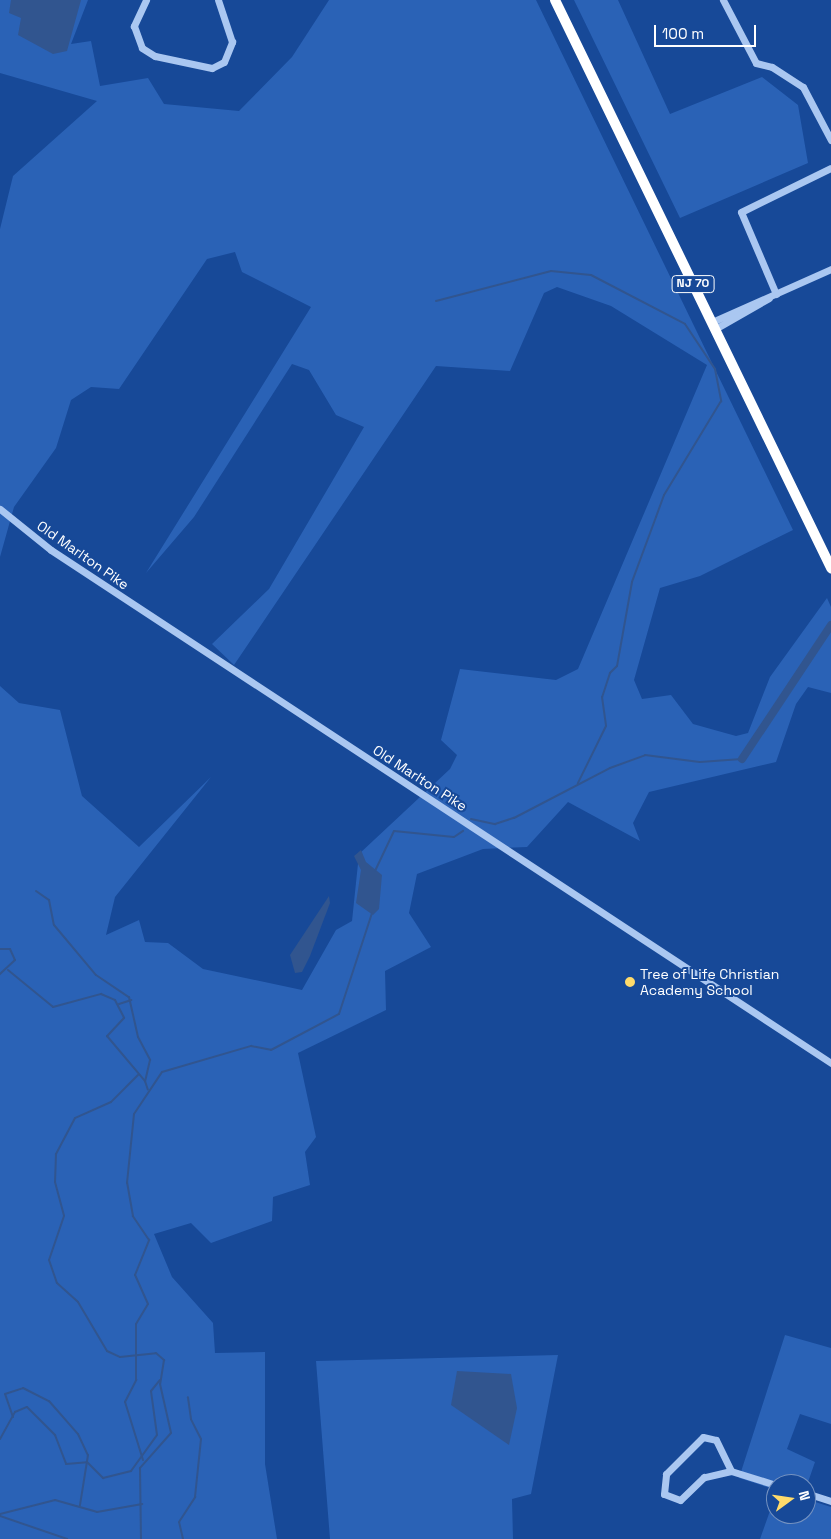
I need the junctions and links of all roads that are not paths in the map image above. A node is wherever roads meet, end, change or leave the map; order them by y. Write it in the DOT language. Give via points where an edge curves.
graph roads {
  1 [pos="146,0"];
  2 [pos="218,0"];
  3 [pos="555,0"];
  4 [pos="723,0"];
  5 [pos="831,140"];
  6 [pos="831,168"];
  7 [pos="831,270"];
  8 [pos="773,296"];
  9 [pos="713,326"];
  10 [pos="0,509"];
  11 [pos="831,568"];
  12 [pos="831,1063"];
  13 [pos="731,1472"];
  14 [pos="766,1482"];
  15 [pos="816,1496"];
  16 [pos="831,1501"];
  1 -- 2 [label="street" via="134,26 142,48 156,56 212,68 224,62 232,42"];
  3 -- 9 [label="highway, NJ 70"];
  4 -- 5 [label="street" via="756,63 803,87"];
  6 -- 8 [label="street" via="741,212"];
  7 -- 8 [label="street"];
  8 -- 9 [label="street"];
  9 -- 11 [label="highway, NJ 70"];
  10 -- 12 [label="street, Old Marlton Pike" via="51,550"];
  13 -- 13 [label="street" via="716,1440 703,1438 666,1474 664,1494 680,1500 704,1477"];
  13 -- 14 [label="street"];
  15 -- 16 [label="street"];
}
